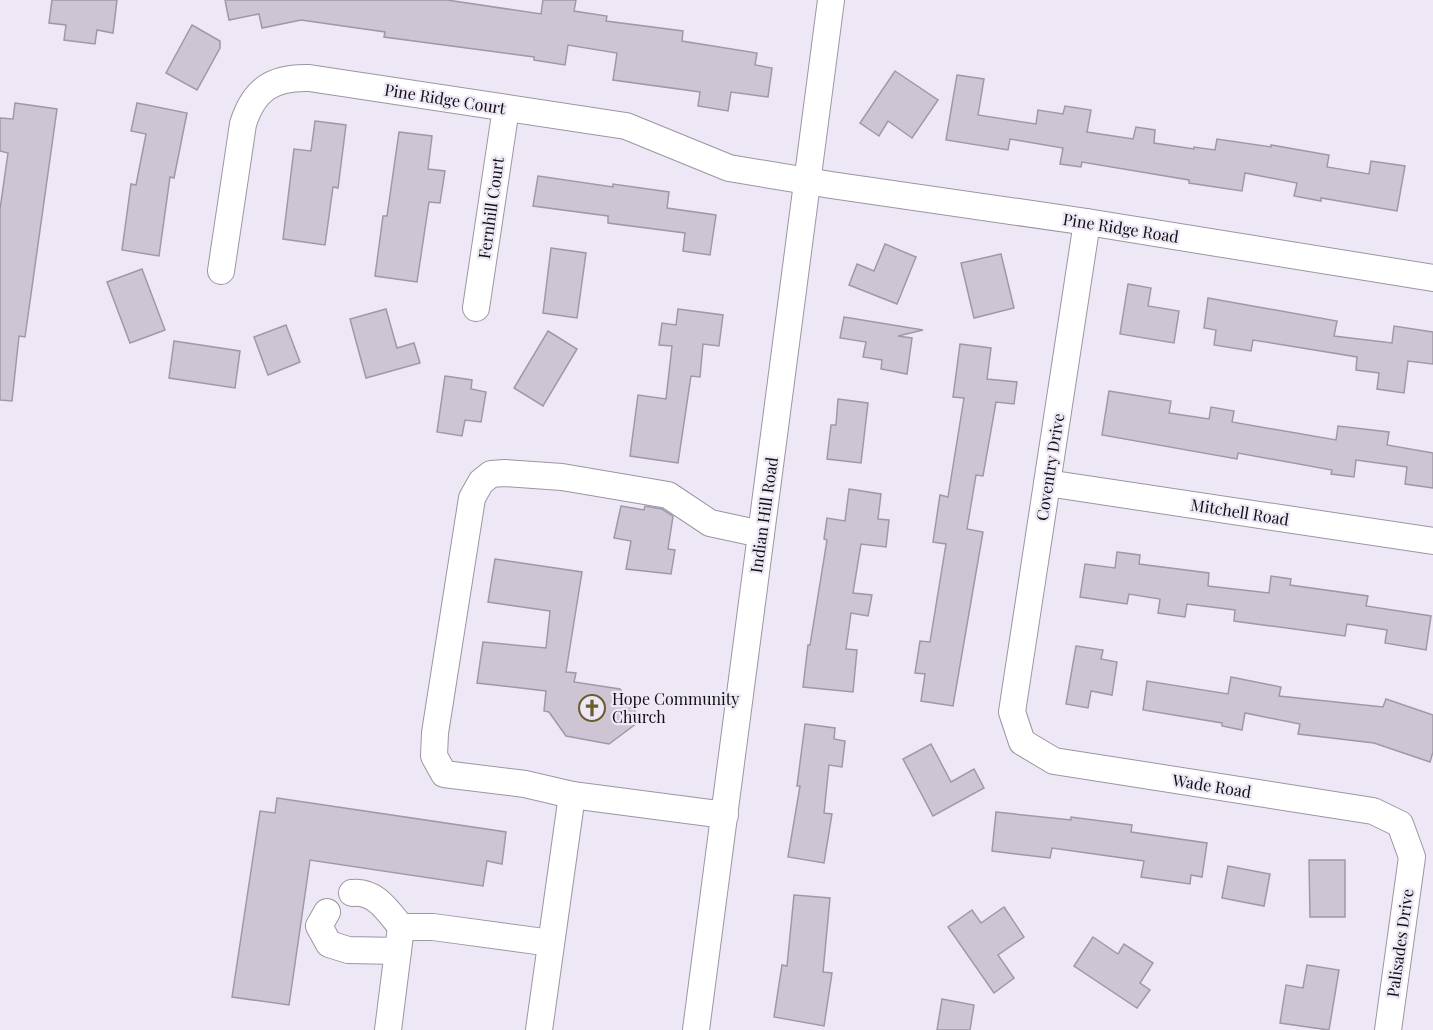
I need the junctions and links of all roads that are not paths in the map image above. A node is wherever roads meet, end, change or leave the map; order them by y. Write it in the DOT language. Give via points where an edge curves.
graph roads {
  1 [pos="831,0"];
  2 [pos="506,108"];
  3 [pos="808,181"];
  4 [pos="1087,222"];
  5 [pos="221,271"];
  6 [pos="1433,278"];
  7 [pos="476,308"];
  8 [pos="1047,483"];
  9 [pos="762,534"];
  10 [pos="1433,541"];
  11 [pos="1012,712"];
  12 [pos="572,795"];
  13 [pos="725,816"];
  14 [pos="1412,857"];
  15 [pos="352,893"];
  16 [pos="327,912"];
  17 [pos="399,939"];
  18 [pos="551,943"];
  19 [pos="388,1030"];
  20 [pos="539,1030"];
  21 [pos="696,1030"];
  22 [pos="1388,1030"];
  1 -- 3 [label="street, Indian Hill Road"];
  2 -- 3 [label="street, Pine Ridge Court" via="626,126 729,168"];
  2 -- 5 [label="street, Pine Ridge Court" via="309,78 287,79 267,87 255,97 243,124"];
  2 -- 7 [label="street, Fernhill Court"];
  3 -- 4 [label="street, Pine Ridge Road"];
  3 -- 9 [label="street, Indian Hill Road"];
  4 -- 6 [label="street, Pine Ridge Road"];
  4 -- 8 [label="street, Coventry Drive"];
  8 -- 10 [label="street, Mitchell Road"];
  8 -- 11 [label="street, Coventry Drive"];
  9 -- 12 [label="street" via="710,523 668,495 562,477 505,473 491,474 481,482 472,498 434,756 444,774 525,784"];
  9 -- 13 [label="street, Indian Hill Road"];
  11 -- 14 [label="street, Wade Road" via="1022,742 1054,761 1373,811 1400,824"];
  12 -- 13 [label="street"];
  12 -- 18 [label="street"];
  13 -- 21 [label="street, Indian Hill Road"];
  14 -- 22 [label="street, Palisades Drive"];
  15 -- 17 [label="street" via="361,892 380,901"];
  16 -- 17 [label="street" via="319,926 329,944 348,950"];
  17 -- 18 [label="street" via="433,927"];
  17 -- 19 [label="street"];
  18 -- 20 [label="street"];
}
